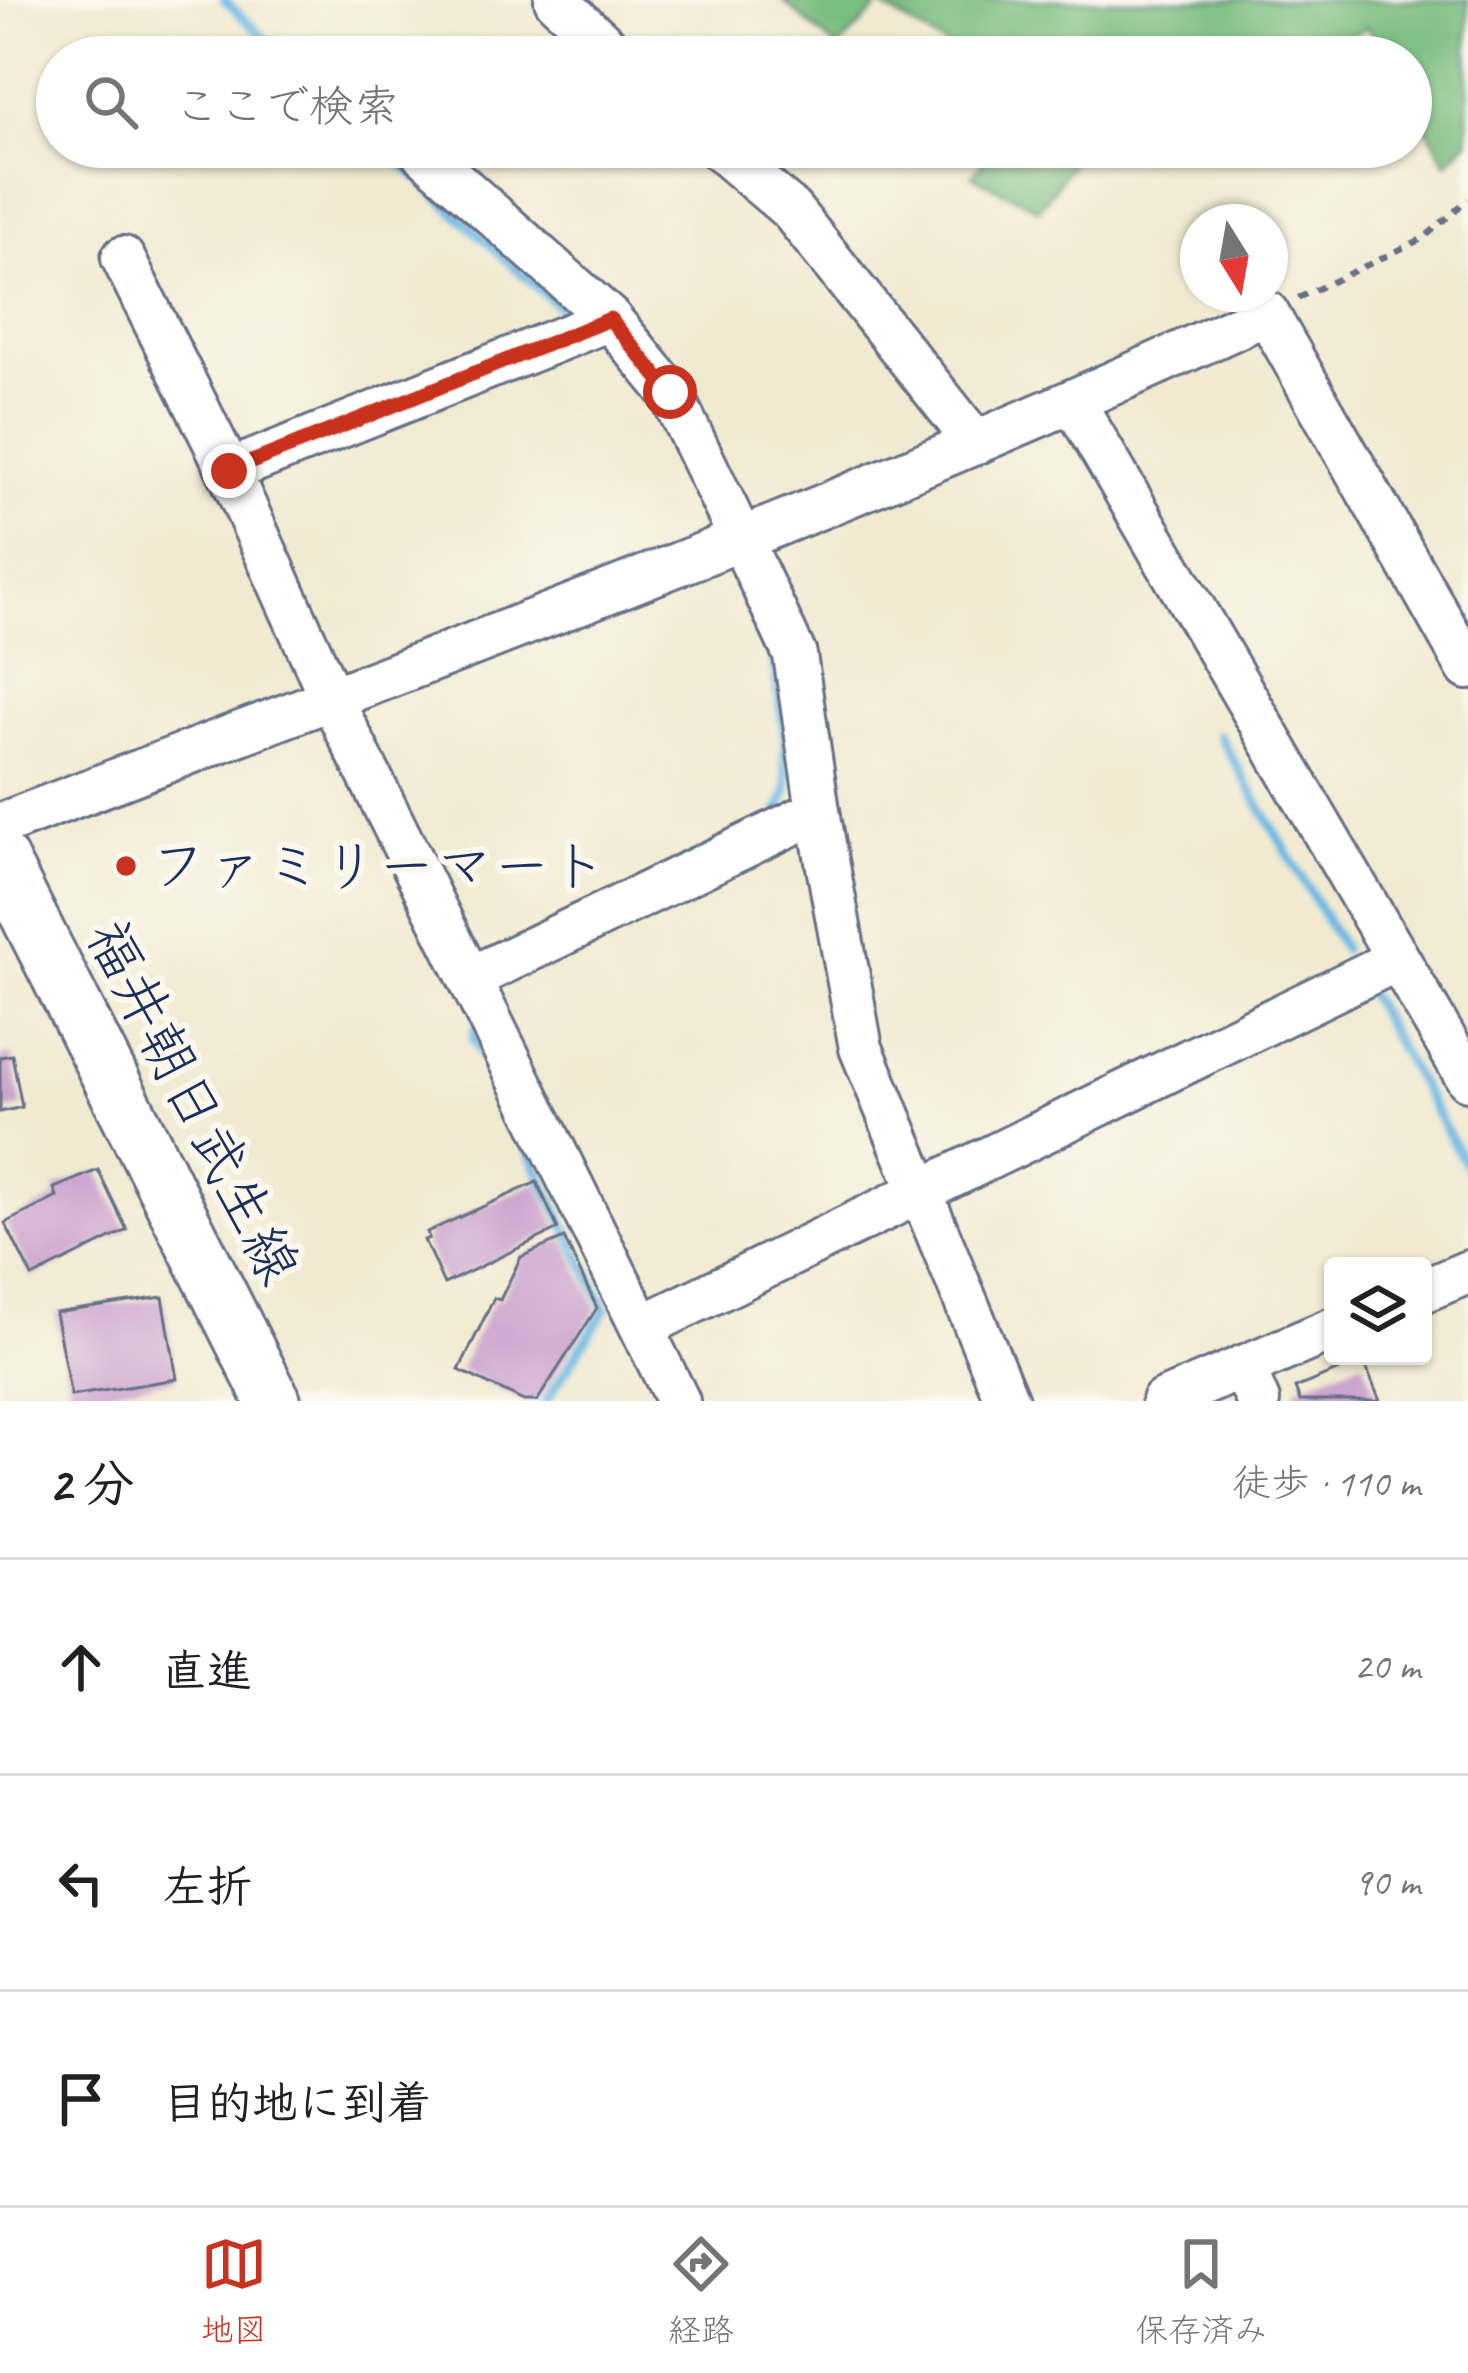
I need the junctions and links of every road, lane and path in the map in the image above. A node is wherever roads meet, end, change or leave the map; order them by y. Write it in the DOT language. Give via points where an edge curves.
graph roads {
  1 [pos="556,0"];
  2 [pos="595,36"];
  3 [pos="441,168"];
  4 [pos="742,168"];
  5 [pos="1468,199"];
  6 [pos="123,258"];
  7 [pos="1268,313"];
  8 [pos="610,319"];
  9 [pos="1074,404"];
  10 [pos="976,443"];
  11 [pos="229,471"];
  12 [pos="741,539"];
  13 [pos="1468,668"];
  14 [pos="331,698"];
  15 [pos="818,811"];
  16 [pos="0,825"];
  17 [pos="0,859"];
  18 [pos="1398,959"];
  19 [pos="471,978"];
  20 [pos="1468,1079"];
  21 [pos="918,1192"];
  22 [pos="1468,1272"];
  23 [pos="1432,1288"];
  24 [pos="642,1327"];
  25 [pos="1324,1335"];
  26 [pos="1250,1384"];
  27 [pos="273,1401"];
  28 [pos="678,1401"];
  29 [pos="1007,1401"];
  30 [pos="1163,1401"];
  1 -- 2 [label="street"];
  3 -- 8 [label="street"];
  4 -- 10 [label="street" via="791,210"];
  5 -- 7 [label="path" via="1424,238"];
  6 -- 11 [label="street"];
  7 -- 9 [label="street"];
  7 -- 13 [label="street"];
  8 -- 11 [label="street"];
  8 -- 12 [label="street" via="670,392"];
  9 -- 10 [label="street"];
  9 -- 18 [label="street"];
  10 -- 12 [label="street"];
  11 -- 14 [label="street"];
  12 -- 14 [label="street"];
  12 -- 15 [label="street" via="795,655"];
  14 -- 16 [label="street"];
  14 -- 19 [label="street"];
  15 -- 19 [label="street"];
  15 -- 21 [label="street" via="861,1048"];
  17 -- 27 [label="main road, 福井朝日武生線"];
  18 -- 20 [label="street"];
  18 -- 21 [label="street"];
  19 -- 24 [label="street"];
  21 -- 24 [label="street"];
  21 -- 29 [label="street"];
  22 -- 23 [label="street"];
  24 -- 28 [label="street"];
  25 -- 26 [label="street"];
  26 -- 30 [label="street"];
}
